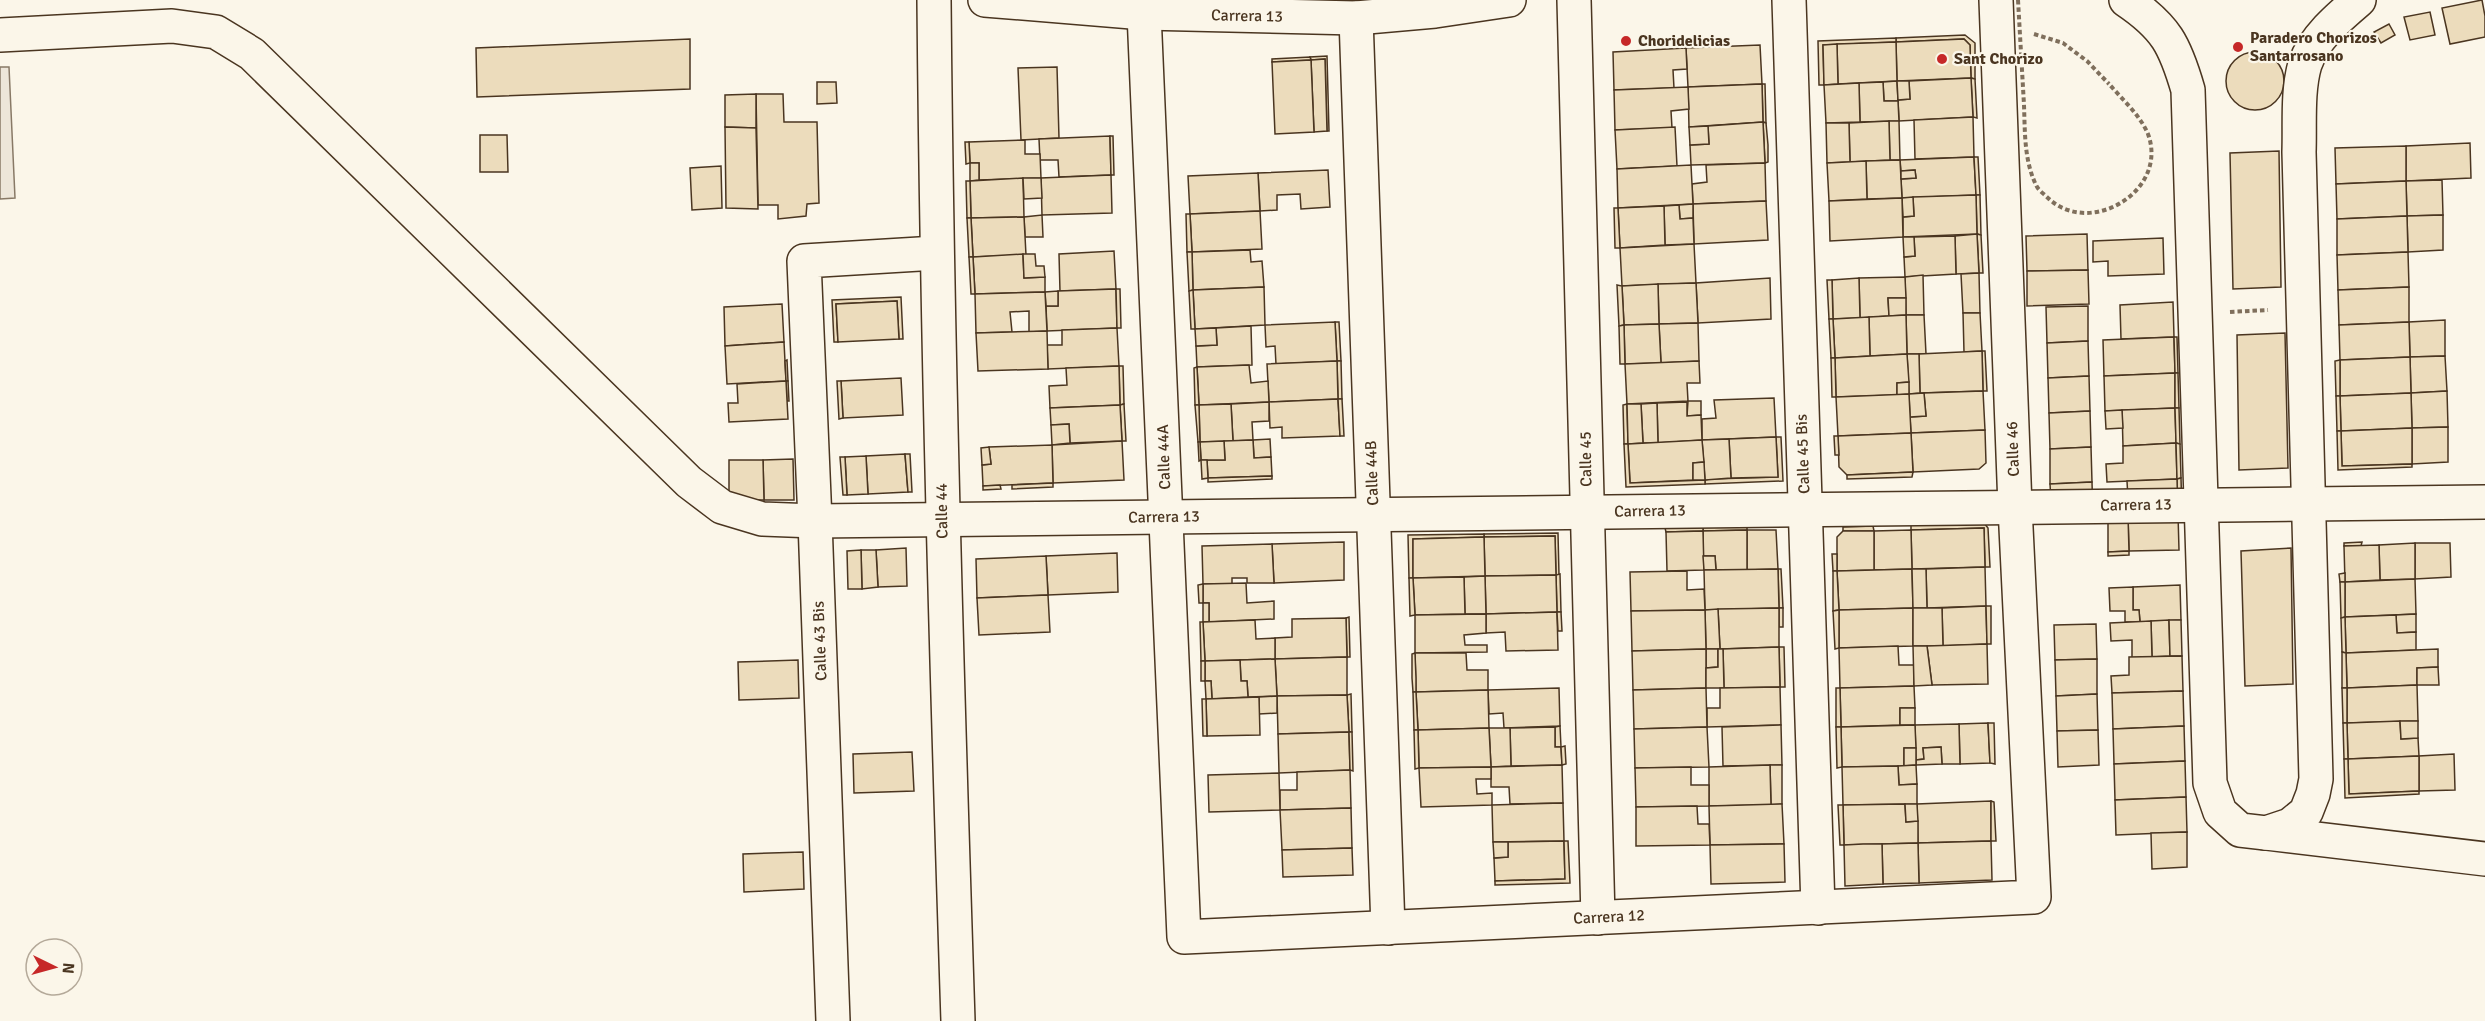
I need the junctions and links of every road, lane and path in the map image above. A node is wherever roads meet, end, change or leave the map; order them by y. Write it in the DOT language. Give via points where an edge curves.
graph roads {
  1 [pos="934,0"];
  2 [pos="985,0"];
  3 [pos="1509,0"];
  4 [pos="1574,0"];
  5 [pos="1789,0"];
  6 [pos="2018,0"];
  7 [pos="2126,0"];
  8 [pos="2359,0"];
  9 [pos="1144,13"];
  10 [pos="1997,15"];
  11 [pos="1356,18"];
  12 [pos="0,35"];
  13 [pos="936,253"];
  14 [pos="2304,308"];
  15 [pos="2197,314"];
  16 [pos="2485,502"];
  17 [pos="2309,503"];
  18 [pos="2202,504"];
  19 [pos="2015,507"];
  20 [pos="1805,509"];
  21 [pos="1587,512"];
  22 [pos="1373,515"];
  23 [pos="1166,517"];
  24 [pos="942,520"];
  25 [pos="815,521"];
  26 [pos="2266,833"];
  27 [pos="2485,859"];
  28 [pos="2034,897"];
  29 [pos="1818,908"];
  30 [pos="1598,918"];
  31 [pos="1388,928"];
  32 [pos="1184,938"];
  33 [pos="833,1021"];
  34 [pos="958,1021"];
  1 -- 13 [label="street, Calle 44"];
  2 -- 9 [label="street, Carrera 13"];
  3 -- 11 [label="street, Carrera 13"];
  4 -- 21 [label="street, Calle 45"];
  5 -- 20 [label="street, Calle 45 Bis"];
  6 -- 10 [label="path, bridge" via="2027,161 2036,188 2055,205 2077,213 2100,213 2121,204 2137,191 2151,156 2148,135 2132,110 2087,61 2063,43 2030,32"];
  7 -- 15 [label="street" via="2150,16 2167,37 2180,61 2188,90"];
  8 -- 14 [label="street" via="2319,39 2306,63 2300,95"];
  9 -- 11 [label="street, Carrera 13"];
  9 -- 23 [label="street, Calle 44A"];
  10 -- 19 [label="street, Calle 46"];
  11 -- 22 [label="street, Calle 44B"];
  12 -- 25 [label="street, Carrera 13" via="172,26 216,32 252,54 689,482 722,507 762,519"];
  13 -- 24 [label="street, Calle 44"];
  13 -- 25 [label="street, Calle 43 Bis" via="804,261"];
  14 -- 15 [label="path"];
  14 -- 17 [label="street"];
  15 -- 18 [label="street"];
  16 -- 17 [label="street, Carrera 13"];
  17 -- 18 [label="street, Carrera 13"];
  17 -- 26 [label="street" via="2316,779 2306,812 2290,825"];
  18 -- 19 [label="street, Carrera 13"];
  18 -- 26 [label="street" via="2210,783 2220,812 2240,830"];
  19 -- 20 [label="street, Carrera 13"];
  19 -- 28 [label="street, Calle 46"];
  20 -- 21 [label="street, Carrera 13"];
  20 -- 29 [label="street, Calle 45 Bis"];
  21 -- 22 [label="street, Carrera 13"];
  21 -- 30 [label="street, Calle 45"];
  22 -- 23 [label="street, Carrera 13"];
  22 -- 31 [label="street, Calle 44B"];
  23 -- 24 [label="street, Carrera 13"];
  23 -- 32 [label="street, Calle 44A"];
  24 -- 25 [label="street, Carrera 13"];
  24 -- 34 [label="street, Calle 44"];
  25 -- 33 [label="street, Calle 43 Bis"];
  26 -- 27 [label="street"];
  28 -- 29 [label="street, Carrera 12"];
  29 -- 30 [label="street, Carrera 12"];
  30 -- 31 [label="street, Carrera 12"];
  31 -- 32 [label="street, Carrera 12"];
}
